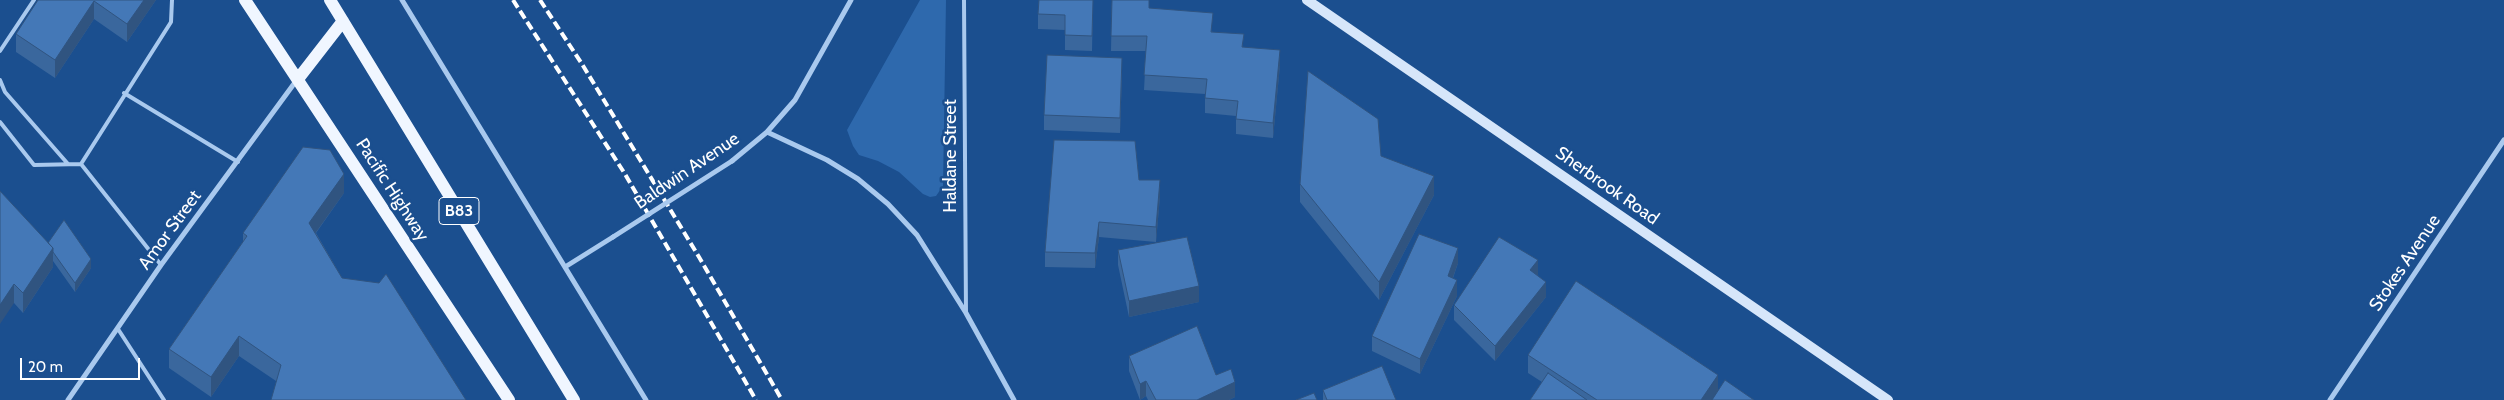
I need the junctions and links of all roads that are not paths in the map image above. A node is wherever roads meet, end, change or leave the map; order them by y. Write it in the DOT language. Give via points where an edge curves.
graph roads {
  1 [pos="34,0"];
  2 [pos="172,0"];
  3 [pos="245,0"];
  4 [pos="330,0"];
  5 [pos="402,0"];
  6 [pos="851,0"];
  7 [pos="964,0"];
  8 [pos="1308,0"];
  9 [pos="343,21"];
  10 [pos="0,51"];
  11 [pos="298,79"];
  12 [pos="0,80"];
  13 [pos="124,93"];
  14 [pos="0,122"];
  15 [pos="767,132"];
  16 [pos="2504,140"];
  17 [pos="238,162"];
  18 [pos="68,164"];
  19 [pos="81,164"];
  20 [pos="161,265"];
  21 [pos="565,267"];
  22 [pos="966,313"];
  23 [pos="118,329"];
  24 [pos="68,400"];
  25 [pos="164,400"];
  26 [pos="509,400"];
  27 [pos="574,400"];
  28 [pos="646,400"];
  29 [pos="1014,400"];
  30 [pos="1888,400"];
  31 [pos="2330,400"];
  1 -- 10 [label="lane"];
  2 -- 13 [label="lane" via="171,22"];
  3 -- 11 [label="main road, Pacific Highway"];
  4 -- 9 [label="main road, B83"];
  5 -- 21 [label="street"];
  6 -- 15 [label="street, Baldwin Avenue" via="795,100"];
  7 -- 22 [label="lane, Haldane Street"];
  8 -- 30 [label="main road, Sherbrook Road"];
  9 -- 11 [label="main road"];
  9 -- 27 [label="main road, B83"];
  11 -- 17 [label="street, Amor Street"];
  11 -- 26 [label="main road, Pacific Highway"];
  12 -- 18 [label="lane" via="5,92"];
  13 -- 17 [label="lane"];
  13 -- 19 [label="lane"];
  14 -- 18 [label="lane" via="34,165"];
  15 -- 21 [label="street, Baldwin Avenue, bridge" via="732,161"];
  15 -- 22 [label="street, Haldane Street" via="827,160 888,204 917,235"];
  16 -- 31 [label="street, Stokes Avenue"];
  17 -- 20 [label="street, Amor Street"];
  18 -- 19 [label="lane"];
  19 -- 20 [label="lane"];
  20 -- 23 [label="street, Amor Street"];
  21 -- 28 [label="street"];
  22 -- 29 [label="street, Haldane Street"];
  23 -- 24 [label="street, Amor Street"];
  23 -- 25 [label="lane"];
}
